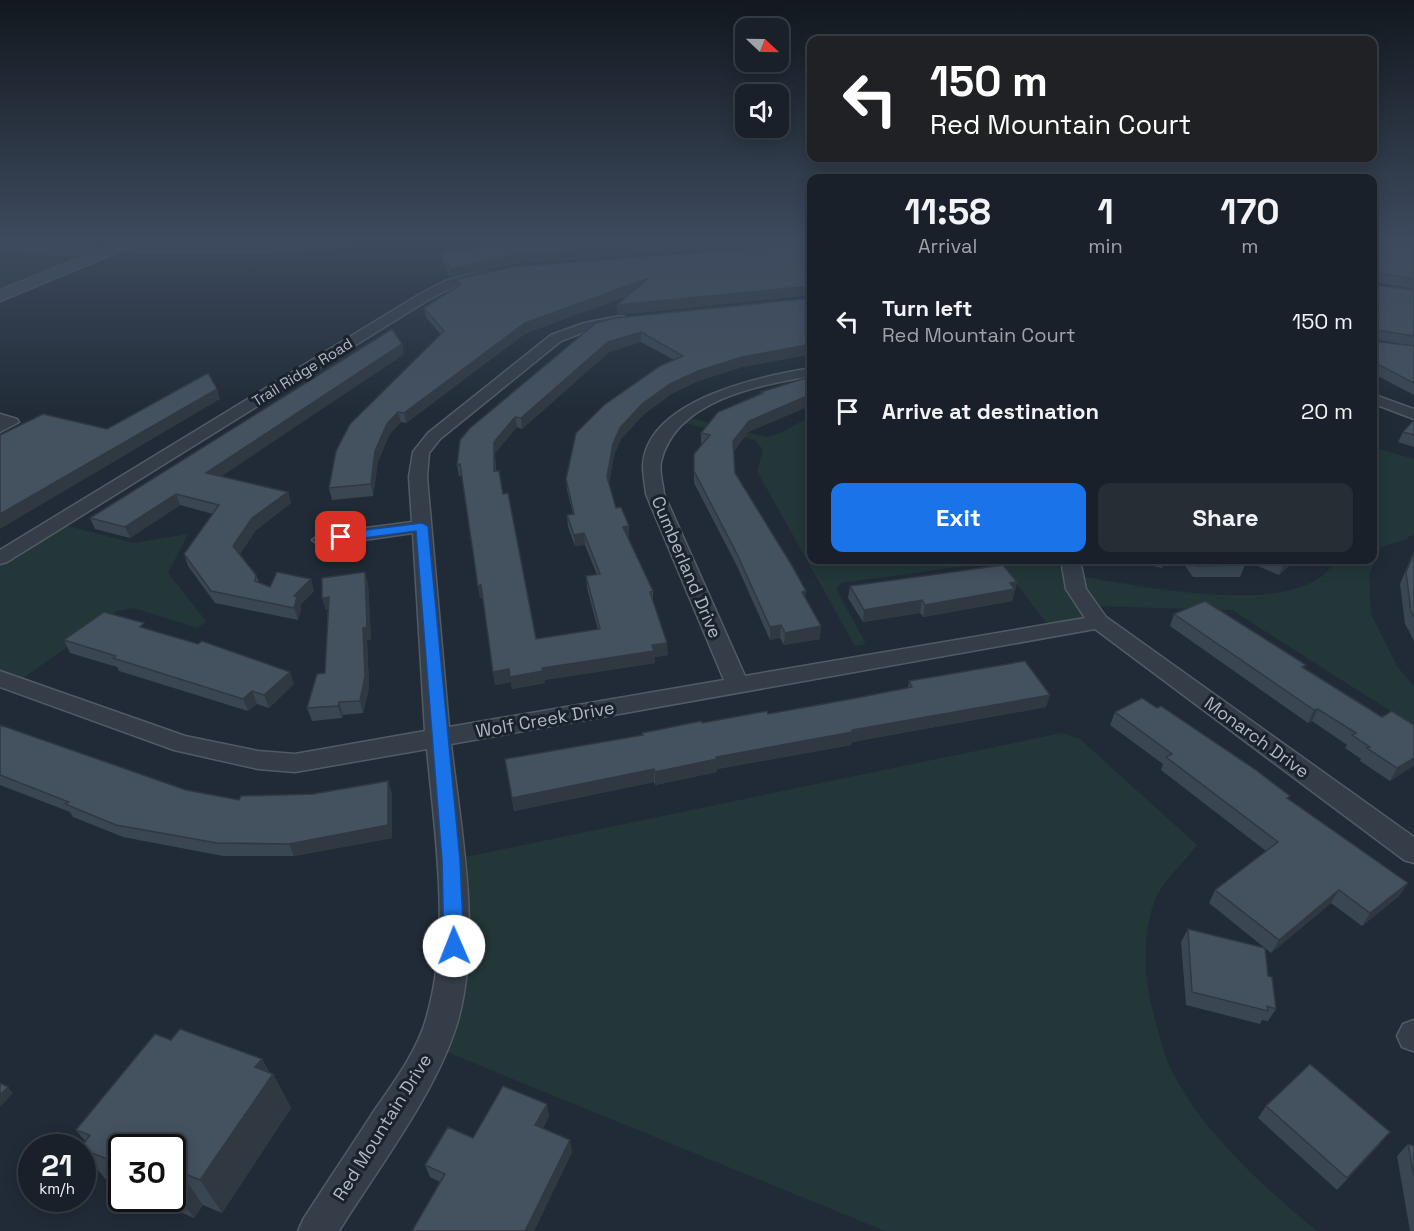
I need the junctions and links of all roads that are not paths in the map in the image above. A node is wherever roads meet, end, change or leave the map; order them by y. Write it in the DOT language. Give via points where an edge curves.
graph roads {
  1 [pos="422,298"];
  2 [pos="641,317"];
  3 [pos="807,373"];
  4 [pos="1377,400"];
  5 [pos="1414,414"];
  6 [pos="0,419"];
  7 [pos="0,427"];
  8 [pos="422,526"];
  9 [pos="321,540"];
  10 [pos="0,558"];
  11 [pos="1072,564"];
  12 [pos="1099,622"];
  13 [pos="0,679"];
  14 [pos="737,684"];
  15 [pos="438,738"];
  16 [pos="1414,852"];
  17 [pos="317,1231"];
  1 -- 10 [label="street, Trail Ridge Road"];
  2 -- 8 [label="street, Red Mountain Drive" via="589,326 556,338 428,441 418,467"];
  3 -- 14 [label="street, Cumberland Drive" via="747,385 704,402 672,426 658,442 653,456 655,494"];
  4 -- 5 [label="street"];
  6 -- 7 [label="street" via="10,422"];
  8 -- 9 [label="street"];
  8 -- 15 [label="street, Red Mountain Drive"];
  11 -- 12 [label="street, Monarch Drive" via="1076,589"];
  12 -- 14 [label="street, Wolf Creek Drive"];
  12 -- 16 [label="street, Monarch Drive"];
  13 -- 15 [label="street, Wolf Creek Drive" via="207,752 258,762 308,762"];
  14 -- 15 [label="street, Wolf Creek Drive"];
  15 -- 17 [label="street, Red Mountain Drive" via="454,933 454,960 443,1017 407,1092"];
}
